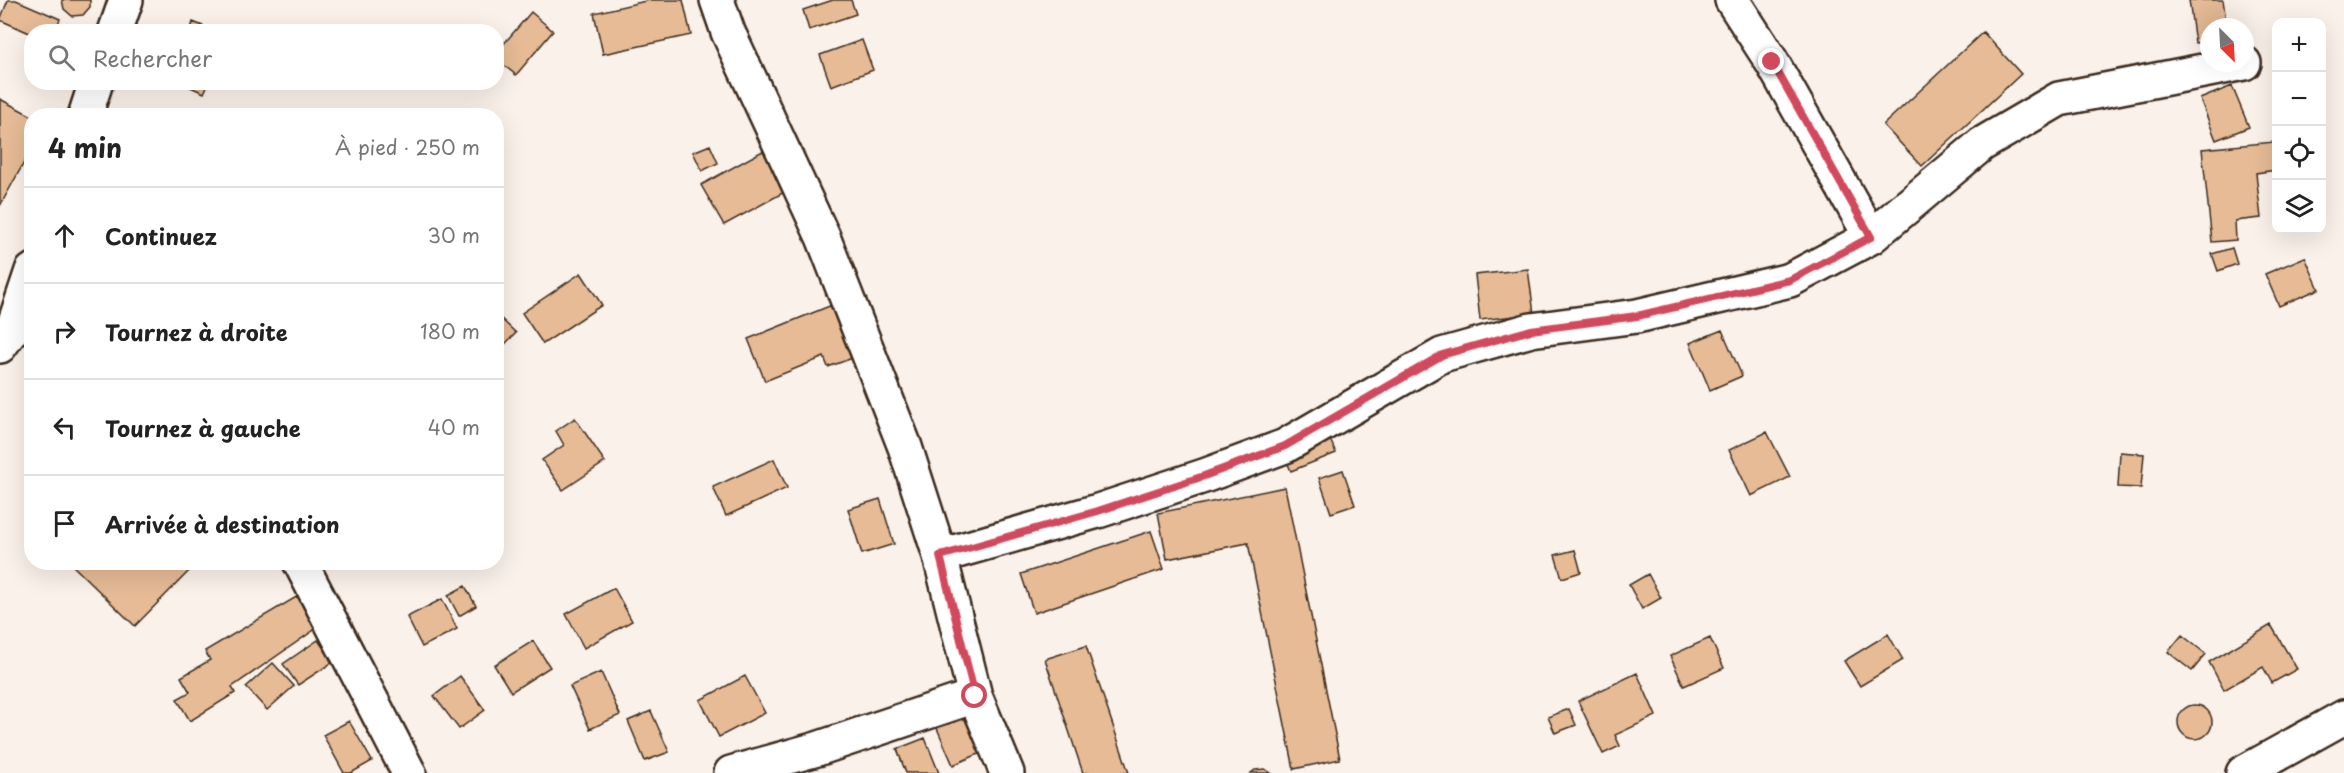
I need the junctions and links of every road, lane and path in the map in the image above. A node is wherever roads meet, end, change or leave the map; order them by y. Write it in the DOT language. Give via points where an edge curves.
graph roads {
  1 [pos="126,0"];
  2 [pos="717,0"];
  3 [pos="1732,0"];
  4 [pos="118,24"];
  5 [pos="2200,72"];
  6 [pos="93,90"];
  7 [pos="88,108"];
  8 [pos="1871,237"];
  9 [pos="24,289"];
  10 [pos="4,333"];
  11 [pos="940,556"];
  12 [pos="304,570"];
  13 [pos="975,696"];
  14 [pos="2344,717"];
  15 [pos="409,773"];
  16 [pos="731,773"];
  17 [pos="1007,773"];
  18 [pos="2243,773"];
  1 -- 4 [label="street"];
  2 -- 11 [label="street" via="728,32 823,237 904,447"];
  3 -- 8 [label="street" via="1772,62"];
  5 -- 8 [label="street" via="2059,99 1982,144"];
  6 -- 7 [label="street"];
  8 -- 11 [label="street" via="1790,280 1637,316 1531,330 1442,355 1285,446 1098,511"];
  9 -- 10 [label="street"];
  11 -- 13 [label="street"];
  12 -- 15 [label="street"];
  13 -- 16 [label="street"];
  13 -- 17 [label="street"];
  14 -- 18 [label="street"];
}
